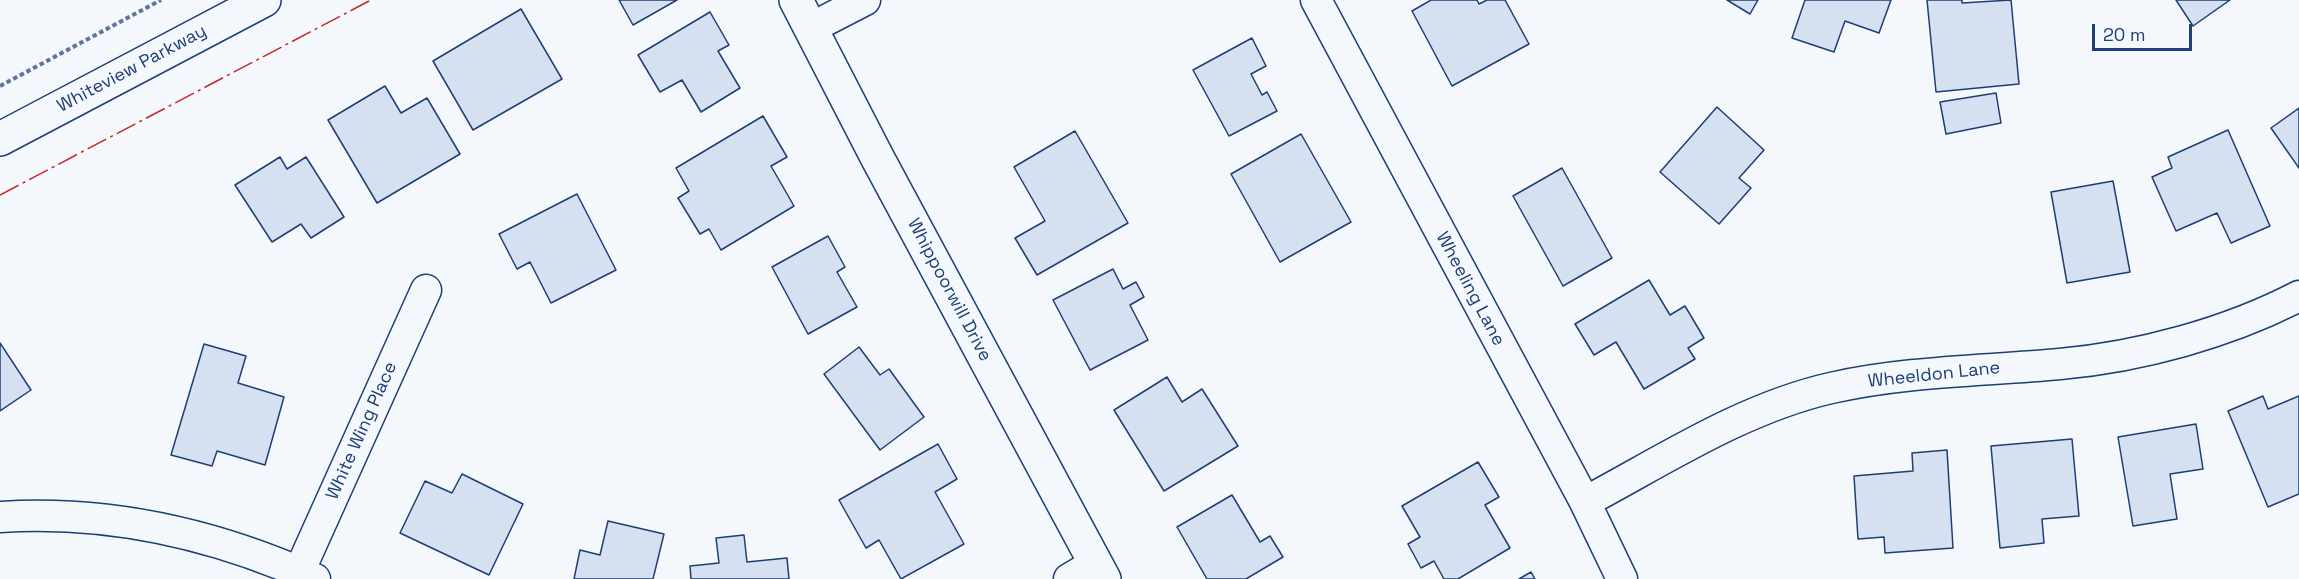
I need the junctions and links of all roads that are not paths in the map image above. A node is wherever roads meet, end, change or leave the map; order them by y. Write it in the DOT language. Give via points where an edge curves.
graph roads {
  1 [pos="264,0"];
  2 [pos="796,0"];
  3 [pos="865,0"];
  4 [pos="1316,0"];
  5 [pos="811,28"];
  6 [pos="0,139"];
  7 [pos="426,290"];
  8 [pos="2299,296"];
  9 [pos="1585,502"];
  10 [pos="0,517"];
  11 [pos="1089,574"];
  12 [pos="307,575"];
  13 [pos="1622,579"];
  1 -- 6 [label="street, Whiteview Parkway"];
  2 -- 5 [label="street, Whippoorwill Drive"];
  3 -- 5 [label="street"];
  4 -- 9 [label="street, Wheeling Lane"];
  5 -- 11 [label="street, Whippoorwill Drive"];
  7 -- 12 [label="street, White Wing Place"];
  8 -- 9 [label="street, Wheeldon Lane" via="2195,337 2101,359 1914,375 1810,393 1753,414"];
  9 -- 13 [label="street, Wheeling Lane"];
  10 -- 12 [label="street" via="64,516 168,529 232,546"];
}
